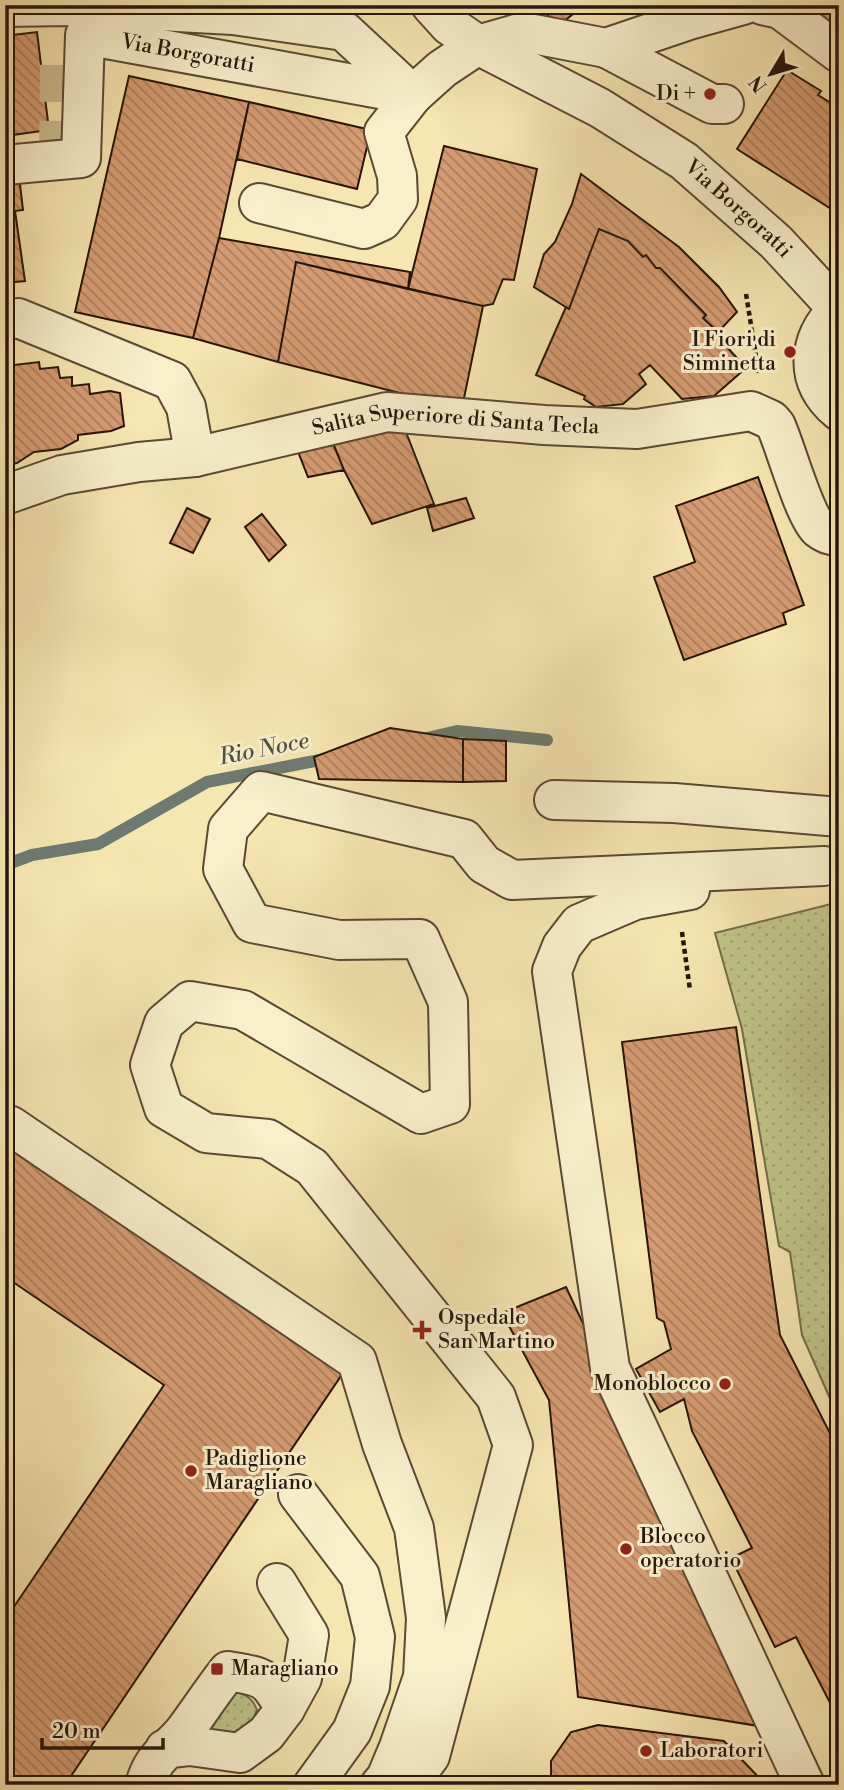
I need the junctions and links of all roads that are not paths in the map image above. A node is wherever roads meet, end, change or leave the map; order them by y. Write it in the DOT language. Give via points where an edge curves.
graph roads {
  1 [pos="431,5"];
  2 [pos="743,5"];
  3 [pos="762,5"];
  4 [pos="5,7"];
  5 [pos="5,16"];
  6 [pos="478,45"];
  7 [pos="606,48"];
  8 [pos="839,53"];
  9 [pos="59,65"];
  10 [pos="413,95"];
  11 [pos="724,104"];
  12 [pos="5,165"];
  13 [pos="259,203"];
  14 [pos="838,308"];
  15 [pos="5,320"];
  16 [pos="839,411"];
  17 [pos="195,457"];
  18 [pos="5,495"];
  19 [pos="839,536"];
  20 [pos="554,800"];
  21 [pos="839,817"];
  22 [pos="831,863"];
  23 [pos="5,1129"];
  24 [pos="298,1494"];
  25 [pos="277,1583"];
  26 [pos="285,1709"];
  27 [pos="165,1749"];
  28 [pos="145,1785"];
  29 [pos="313,1785"];
  30 [pos="380,1785"];
  31 [pos="408,1785"];
  32 [pos="805,1785"];
  1 -- 6 [label="street, Via Borgoratti" via="449,25"];
  2 -- 7 [label="street"];
  3 -- 8 [label="street" via="780,9"];
  4 -- 10 [label="street" via="233,15 344,31"];
  5 -- 9 [label="street" via="61,18"];
  6 -- 7 [label="street" via="523,32"];
  6 -- 10 [label="street"];
  6 -- 14 [label="street, Via Borgoratti" via="600,108 684,161 776,242"];
  7 -- 11 [label="street" via="712,104"];
  10 -- 12 [label="street, Via Borgoratti" via="85,35 69,158"];
  10 -- 13 [label="street" via="384,132 397,176 398,200 382,221 364,229"];
  14 -- 16 [label="street" via="821,328 813,352 815,378 827,401"];
  15 -- 17 [label="street" via="18,318 172,382 186,407"];
  17 -- 18 [label="street, Salita Superiore di Santa Tecla" via="62,475"];
  17 -- 19 [label="street, Salita Superiore di Santa Tecla" via="387,412 637,429 751,411 776,426 818,528"];
  20 -- 21 [label="street" via="674,803"];
  22 -- 31 [label="street" via="512,880 484,864 464,839 261,791 228,829 223,869 251,923 339,940 420,939 449,1002 450,1104 421,1114 243,1010 190,1001 164,1023 150,1065 164,1108 206,1133 268,1139 312,1167 496,1397 513,1445 430,1756"];
  22 -- 32 [label="street" via="635,900 579,924 562,946 552,971 610,1367"];
  23 -- 30 [label="street" via="11,1126 357,1361 414,1528 426,1618 423,1677 399,1747"];
  24 -- 29 [label="street" via="360,1576 375,1637 370,1686 352,1731"];
  25 -- 26 [label="street" via="309,1635 302,1678"];
  26 -- 27 [label="street" via="266,1734 240,1753 190,1746"];
  26 -- 27 [label="street" via="261,1677 228,1671"];
  27 -- 28 [label="street" via="149,1769"];
}
